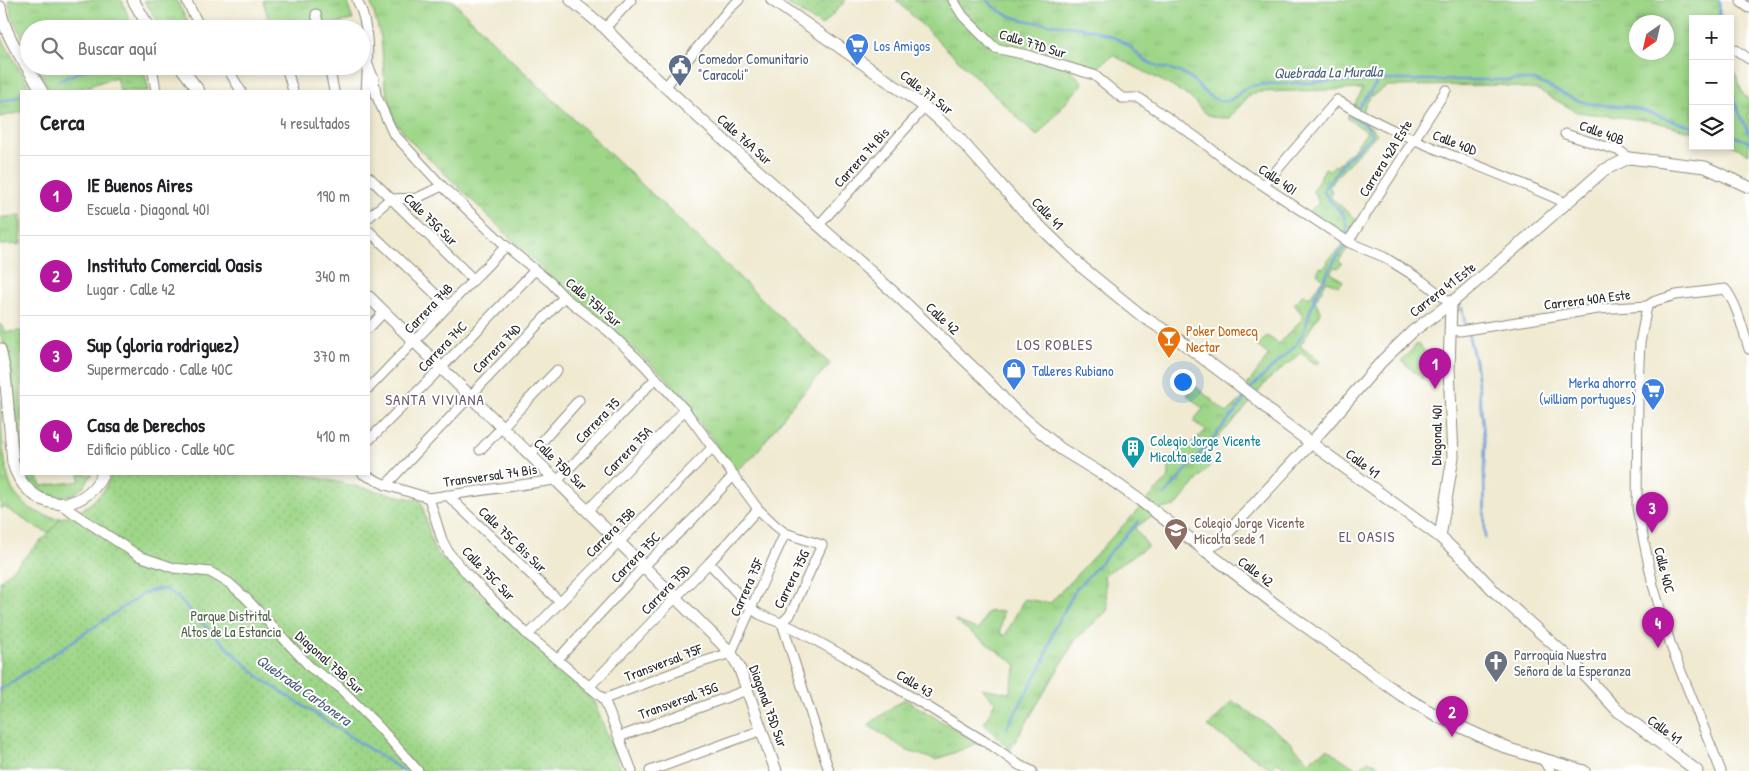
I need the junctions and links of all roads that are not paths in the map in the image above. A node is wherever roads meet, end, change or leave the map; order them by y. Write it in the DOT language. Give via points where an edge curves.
graph roads {
  1 [pos="133,0"];
  2 [pos="186,0"];
  3 [pos="357,0"];
  4 [pos="631,0"];
  5 [pos="739,0"];
  6 [pos="772,0"];
  7 [pos="953,0"];
  8 [pos="574,1"];
  9 [pos="1741,2"];
  10 [pos="0,7"];
  11 [pos="1749,8"];
  12 [pos="316,14"];
  13 [pos="143,20"];
  14 [pos="196,20"];
  15 [pos="318,20"];
  16 [pos="363,20"];
  17 [pos="605,28"];
  18 [pos="1736,50"];
  19 [pos="20,54"];
  20 [pos="1749,59"];
  21 [pos="370,69"];
  22 [pos="33,75"];
  23 [pos="153,75"];
  24 [pos="187,75"];
  25 [pos="231,75"];
  26 [pos="288,75"];
  27 [pos="331,75"];
  28 [pos="367,75"];
  29 [pos="1094,75"];
  30 [pos="666,86"];
  31 [pos="41,90"];
  32 [pos="156,90"];
  33 [pos="198,90"];
  34 [pos="240,90"];
  35 [pos="292,90"];
  36 [pos="334,90"];
  37 [pos="366,90"];
  38 [pos="1446,90"];
  39 [pos="925,107"];
  40 [pos="1565,134"];
  41 [pos="1412,140"];
  42 [pos="1629,158"];
  43 [pos="370,178"];
  44 [pos="1264,185"];
  45 [pos="442,186"];
  46 [pos="1003,186"];
  47 [pos="1749,187"];
  48 [pos="390,199"];
  49 [pos="1566,203"];
  50 [pos="370,216"];
  51 [pos="818,226"];
  52 [pos="370,232"];
  53 [pos="1348,242"];
  54 [pos="506,246"];
  55 [pos="534,271"];
  56 [pos="474,280"];
  57 [pos="564,297"];
  58 [pos="370,298"];
  59 [pos="901,299"];
  60 [pos="1451,303"];
  61 [pos="448,306"];
  62 [pos="1647,306"];
  63 [pos="384,312"];
  64 [pos="370,327"];
  65 [pos="1455,330"];
  66 [pos="414,342"];
  67 [pos="0,348"];
  68 [pos="1749,348"];
  69 [pos="442,367"];
  70 [pos="558,370"];
  71 [pos="656,378"];
  72 [pos="370,387"];
  73 [pos="470,395"];
  74 [pos="579,400"];
  75 [pos="685,410"];
  76 [pos="502,428"];
  77 [pos="370,439"];
  78 [pos="1311,443"];
  79 [pos="712,448"];
  80 [pos="480,450"];
  81 [pos="530,455"];
  82 [pos="102,475"];
  83 [pos="365,475"];
  84 [pos="734,475"];
  85 [pos="556,480"];
  86 [pos="386,485"];
  87 [pos="447,495"];
  88 [pos="429,498"];
  89 [pos="60,504"];
  90 [pos="758,509"];
  91 [pos="588,510"];
  92 [pos="785,533"];
  93 [pos="1440,537"];
  94 [pos="619,542"];
  95 [pos="822,545"];
  96 [pos="1203,550"];
  97 [pos="709,563"];
  98 [pos="644,566"];
  99 [pos="676,597"];
  100 [pos="560,602"];
  101 [pos="751,608"];
  102 [pos="782,623"];
  103 [pos="528,635"];
  104 [pos="731,653"];
  105 [pos="558,659"];
  106 [pos="589,687"];
  107 [pos="747,690"];
  108 [pos="604,699"];
  109 [pos="762,730"];
  110 [pos="619,737"];
  111 [pos="1543,759"];
  112 [pos="418,771"];
  113 [pos="632,771"];
  114 [pos="650,771"];
  115 [pos="776,771"];
  116 [pos="829,771"];
  117 [pos="1032,771"];
  118 [pos="1550,771"];
  119 [pos="1584,771"];
  120 [pos="1697,771"];
  121 [pos="1721,771"];
  1 -- 13 [label="street"];
  2 -- 14 [label="street"];
  3 -- 16 [label="street"];
  4 -- 17 [label="street"];
  5 -- 30 [label="street"];
  6 -- 39 [label="street, Calle 77 Sur"];
  7 -- 29 [label="street, Calle 77D Sur" via="963,16 995,48"];
  8 -- 17 [label="street, Calle 76A Sur"];
  9 -- 11 [label="street"];
  10 -- 19 [label="street" via="4,25"];
  12 -- 15 [label="street"];
  17 -- 30 [label="street, Calle 76A Sur"];
  18 -- 20 [label="street"];
  21 -- 45 [label="street, Calle 75H Sur" via="376,95 393,133"];
  22 -- 31 [label="street"];
  23 -- 32 [label="street"];
  24 -- 33 [label="street"];
  25 -- 34 [label="street"];
  26 -- 35 [label="street"];
  27 -- 36 [label="street"];
  28 -- 37 [label="street"];
  29 -- 44 [label="street, Calle 40I" via="1122,98 1139,98"];
  30 -- 51 [label="street, Calle 76A Sur"];
  38 -- 41 [label="street, Carrera 42A Este"];
  39 -- 46 [label="street, Calle 77 Sur"];
  39 -- 51 [label="street, Carrera 74 Bis"];
  40 -- 42 [label="street, Calle 40B" via="1620,151"];
  41 -- 44 [label="street, Calle 40D" via="1337,100"];
  41 -- 49 [label="street, Calle 40D"];
  41 -- 53 [label="street, Carrera 42A Este"];
  42 -- 47 [label="street" via="1705,167"];
  42 -- 49 [label="street, Carrera 41 Este" via="1604,170"];
  43 -- 48 [label="street, Calle 75G Sur"];
  44 -- 53 [label="street, Calle 40I"];
  45 -- 48 [label="street" via="417,198"];
  45 -- 54 [label="street, Calle 75H Sur"];
  46 -- 78 [label="street, Calle 41" via="1083,268"];
  48 -- 50 [label="street"];
  48 -- 56 [label="street, Calle 75G Sur"];
  49 -- 60 [label="street, Carrera 41 Este"];
  51 -- 59 [label="street, Calle 76A Sur"];
  52 -- 61 [label="street"];
  53 -- 60 [label="street, Calle 40I" via="1384,257"];
  54 -- 55 [label="street, Calle 75H Sur"];
  54 -- 56 [label="street, Carrera 74B"];
  55 -- 57 [label="street, Calle 75H Sur"];
  55 -- 69 [label="street, Carrera 74C"];
  56 -- 61 [label="street, Carrera 74B"];
  57 -- 71 [label="street, Calle 75H Sur" via="608,331"];
  57 -- 73 [label="street, Carrera 74D"];
  58 -- 63 [label="street, Calle 75D Sur"];
  59 -- 96 [label="street, Calle 42" via="1013,409 1061,449 1141,501"];
  60 -- 65 [label="street, Diagonal 40I"];
  60 -- 78 [label="street, Carrera 41 Este" via="1382,361"];
  61 -- 66 [label="street, Carrera 74B"];
  62 -- 65 [label="street, Carrera 40A Este" via="1598,309"];
  62 -- 68 [label="street, Carrera 40A Este" via="1676,295 1725,289"];
  62 -- 121 [label="street, Calle 40C" via="1639,360 1637,508 1653,585 1672,649"];
  63 -- 64 [label="street"];
  63 -- 66 [label="street, Calle 75D Sur"];
  65 -- 93 [label="street, Diagonal 40I" via="1449,369 1453,457"];
  66 -- 69 [label="street, Calle 75D Sur"];
  66 -- 72 [label="street, Carrera 74B"];
  67 -- 89 [label="street" via="16,472 26,488 39,498"];
  69 -- 73 [label="street, Calle 75D Sur"];
  69 -- 77 [label="street, Carrera 74C"];
  70 -- 76 [label="street"];
  71 -- 75 [label="street, Calle 75H Sur"];
  71 -- 85 [label="street, Carrera 75"];
  73 -- 76 [label="street, Calle 75D Sur"];
  73 -- 86 [label="street, Carrera 74D"];
  74 -- 81 [label="street"];
  75 -- 79 [label="street, Calle 75H Sur"];
  75 -- 91 [label="street, Carrera 75A"];
  76 -- 80 [label="street"];
  76 -- 81 [label="street, Calle 75D Sur"];
  78 -- 93 [label="street, Calle 41"];
  78 -- 96 [label="street, Carrera 41 Este" via="1219,542"];
  79 -- 84 [label="street, Calle 75H Sur"];
  79 -- 94 [label="street, Carrera 75B"];
  81 -- 85 [label="street, Calle 75D Sur"];
  82 -- 89 [label="street" via="85,497"];
  83 -- 86 [label="street"];
  84 -- 90 [label="street, Calle 75H Sur"];
  84 -- 98 [label="street, Carrera 75C"];
  85 -- 87 [label="street, Transversal 74 Bis"];
  85 -- 91 [label="street, Calle 75D Sur"];
  86 -- 88 [label="street"];
  87 -- 88 [label="street, Transversal 74 Bis"];
  87 -- 100 [label="street, Calle 75C Bis Sur"];
  88 -- 103 [label="street, Calle 75C Sur" via="449,552"];
  89 -- 112 [label="street, Diagonal 75B Sur" via="138,556 174,568 210,572 229,584 311,668 338,686"];
  90 -- 92 [label="street, Calle 75H Sur"];
  90 -- 97 [label="street, Carrera 75D"];
  91 -- 94 [label="street, Calle 75D Sur"];
  92 -- 95 [label="street, Calle 75H Sur"];
  92 -- 101 [label="street, Carrera 75F"];
  93 -- 120 [label="street, Calle 41" via="1496,593 1569,658 1618,711"];
  94 -- 98 [label="street, Calle 75D Sur"];
  94 -- 100 [label="street, Carrera 75B"];
  95 -- 102 [label="street, Carrera 75G" via="790,615"];
  96 -- 111 [label="street, Calle 42" via="1401,695 1474,734"];
  97 -- 99 [label="street, Carrera 75D"];
  97 -- 101 [label="street, Calle 43"];
  98 -- 99 [label="street, Calle 75D Sur"];
  98 -- 105 [label="street, Carrera 75C"];
  99 -- 104 [label="street, Calle 75D Sur"];
  99 -- 106 [label="street, Carrera 75D"];
  100 -- 103 [label="street, Carrera 75B"];
  101 -- 102 [label="street, Calle 43"];
  101 -- 104 [label="street, Carrera 75F"];
  102 -- 116 [label="street"];
  102 -- 117 [label="street, Calle 43" via="849,659"];
  103 -- 105 [label="street, Calle 75C Sur"];
  104 -- 107 [label="street, Diagonal 75D Sur"];
  104 -- 108 [label="street, Transversal 75F"];
  105 -- 106 [label="street, Calle 75C Sur"];
  106 -- 108 [label="street, Calle 75C Sur"];
  107 -- 109 [label="street, Diagonal 75D Sur"];
  107 -- 110 [label="street, Transversal 75G"];
  108 -- 110 [label="street"];
  109 -- 114 [label="street"];
  109 -- 115 [label="street, Diagonal 75D Sur"];
  110 -- 113 [label="street"];
  111 -- 118 [label="street"];
  111 -- 119 [label="street, Calle 42"];
}
